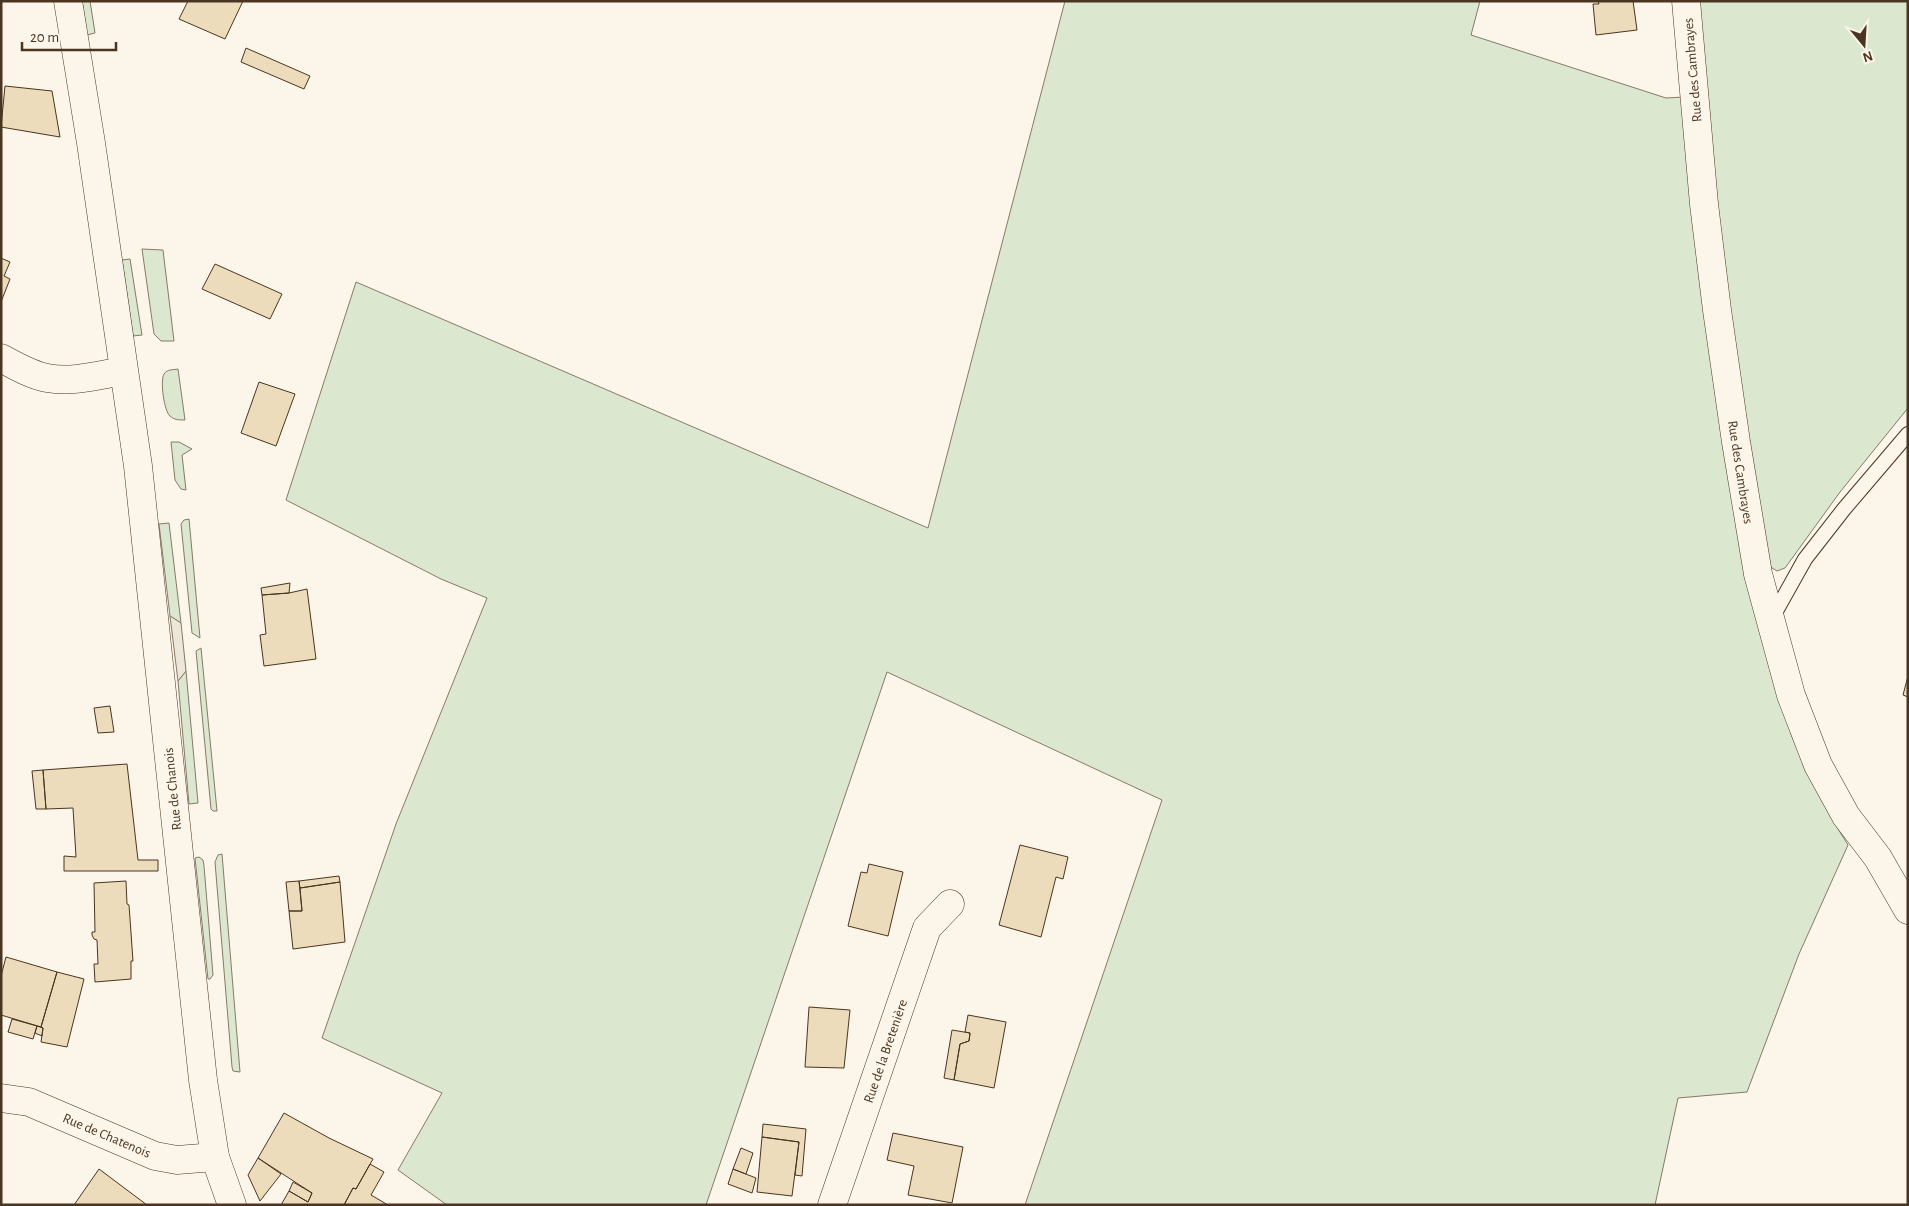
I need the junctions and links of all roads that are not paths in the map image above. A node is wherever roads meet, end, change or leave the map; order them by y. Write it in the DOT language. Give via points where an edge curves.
graph roads {
  1 [pos="68,1"];
  2 [pos="1686,1"];
  3 [pos="1,358"];
  4 [pos="124,371"];
  5 [pos="1908,434"];
  6 [pos="1771,621"];
  7 [pos="950,904"];
  8 [pos="1908,910"];
  9 [pos="1,1098"];
  10 [pos="215,1157"];
  11 [pos="232,1205"];
  12 [pos="832,1205"];
  1 -- 4 [label="street, Rue de Chanois"];
  2 -- 6 [label="street, Rue des Cambrayes" via="1717,310 1758,574"];
  3 -- 4 [label="street" via="33,374 59,380"];
  4 -- 10 [label="street, Rue de Chanois" via="139,476 203,1080"];
  5 -- 6 [label="lane" via="1805,559"];
  6 -- 8 [label="street, Rue des Cambrayes" via="1791,695 1818,765 1846,816 1878,858"];
  7 -- 12 [label="street, Rue de la Bretenière" via="927,928"];
  9 -- 10 [label="street, Rue de Chatenois" via="29,1102 155,1156 177,1160"];
  10 -- 11 [label="street, Rue de Chanois"];
}
